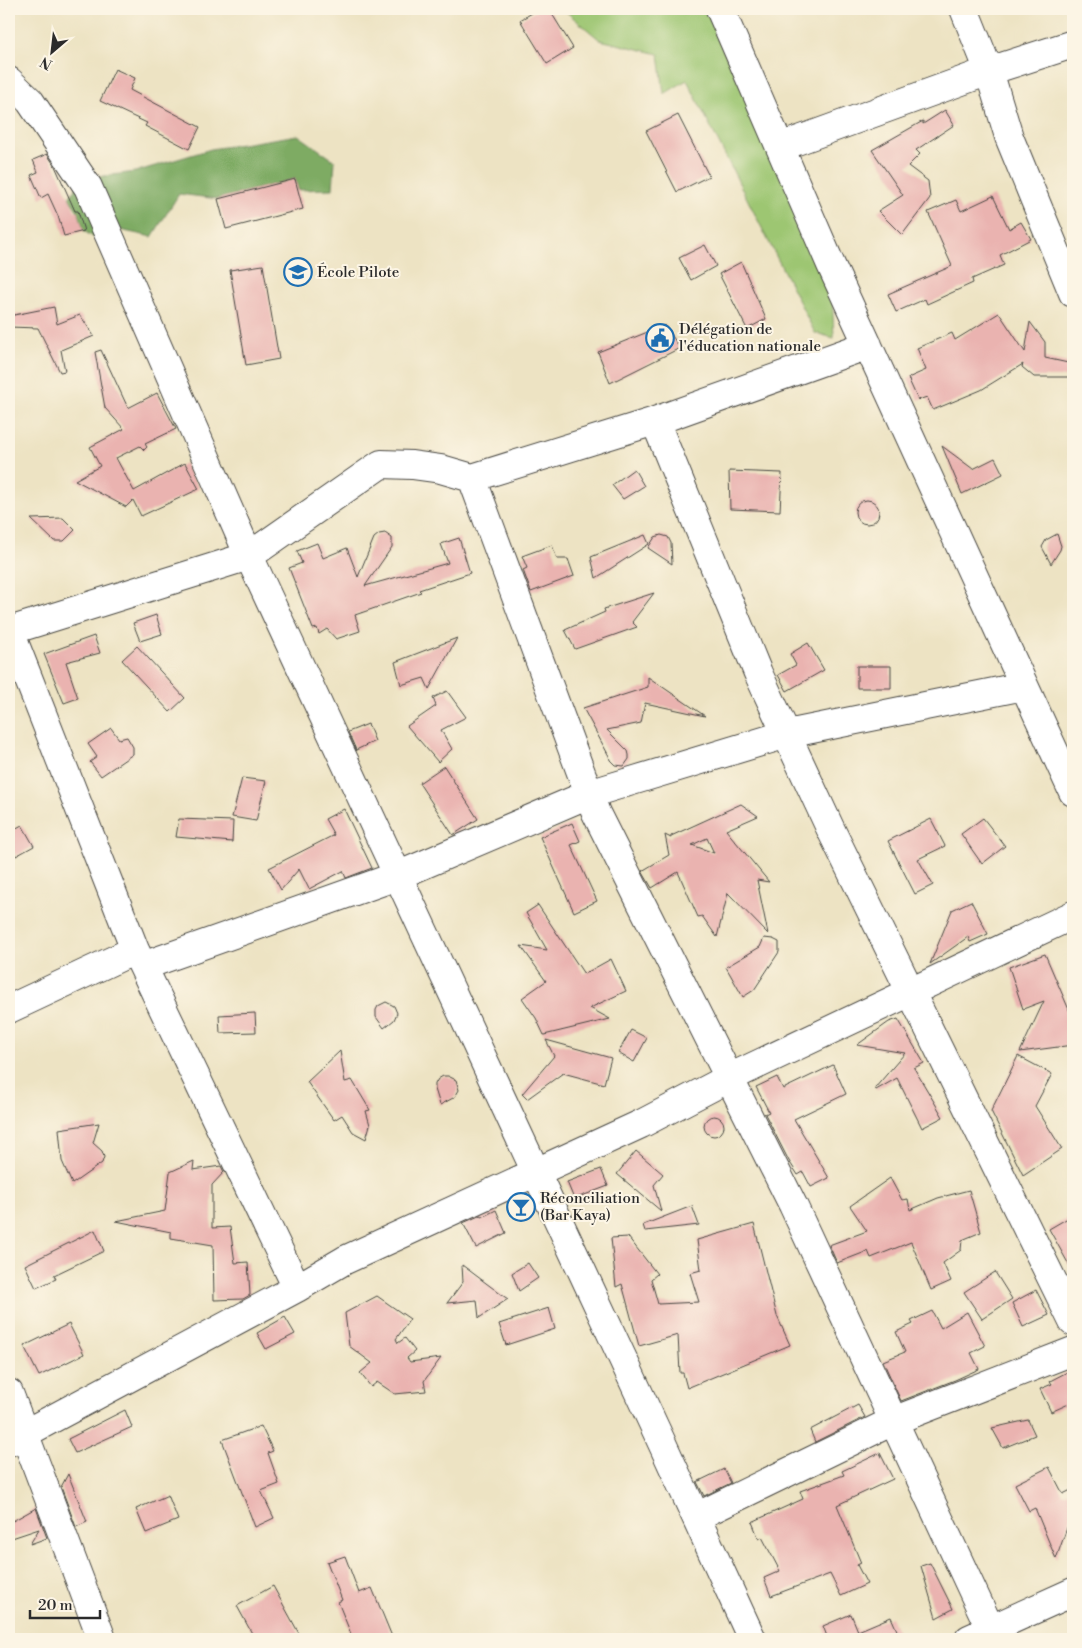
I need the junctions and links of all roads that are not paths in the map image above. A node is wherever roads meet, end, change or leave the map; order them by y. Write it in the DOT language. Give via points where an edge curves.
graph roads {
  1 [pos="720,9"];
  2 [pos="964,9"];
  3 [pos="1073,44"];
  4 [pos="989,72"];
  5 [pos="9,81"];
  6 [pos="780,147"];
  7 [pos="1073,293"];
  8 [pos="868,345"];
  9 [pos="655,420"];
  10 [pos="472,478"];
  11 [pos="249,556"];
  12 [pos="9,630"];
  13 [pos="1024,686"];
  14 [pos="787,734"];
  15 [pos="1073,792"];
  16 [pos="589,794"];
  17 [pos="397,876"];
  18 [pos="1073,916"];
  19 [pos="139,958"];
  20 [pos="911,991"];
  21 [pos="9,1009"];
  22 [pos="729,1078"];
  23 [pos="536,1173"];
  24 [pos="298,1288"];
  25 [pos="1073,1322"];
  26 [pos="1073,1351"];
  27 [pos="9,1393"];
  28 [pos="893,1421"];
  29 [pos="17,1437"];
  30 [pos="696,1517"];
  31 [pos="1073,1592"];
  32 [pos="985,1636"];
  33 [pos="102,1639"];
  34 [pos="752,1639"];
  1 -- 6 [label="street"];
  2 -- 4 [label="street"];
  3 -- 4 [label="street"];
  4 -- 6 [label="street"];
  4 -- 7 [label="street" via="1009,137"];
  5 -- 11 [label="street" via="30,101 88,187"];
  6 -- 8 [label="street"];
  8 -- 9 [label="street"];
  8 -- 13 [label="street"];
  9 -- 10 [label="street"];
  9 -- 14 [label="street" via="758,673"];
  10 -- 11 [label="street" via="412,465 381,464"];
  10 -- 16 [label="street"];
  11 -- 12 [label="street"];
  11 -- 17 [label="street"];
  12 -- 19 [label="street"];
  13 -- 14 [label="street"];
  13 -- 15 [label="street"];
  14 -- 16 [label="street"];
  14 -- 20 [label="street"];
  16 -- 17 [label="street"];
  16 -- 22 [label="street"];
  17 -- 19 [label="street"];
  17 -- 23 [label="street"];
  18 -- 20 [label="street"];
  19 -- 21 [label="street"];
  19 -- 24 [label="street"];
  20 -- 22 [label="street"];
  20 -- 25 [label="street"];
  22 -- 23 [label="street"];
  22 -- 28 [label="street" via="793,1205"];
  23 -- 24 [label="street" via="345,1260"];
  23 -- 30 [label="street"];
  24 -- 29 [label="street"];
  26 -- 28 [label="street"];
  27 -- 29 [label="street"];
  28 -- 30 [label="street"];
  28 -- 32 [label="street"];
  29 -- 33 [label="street"];
  30 -- 34 [label="street"];
  31 -- 32 [label="street"];
}
